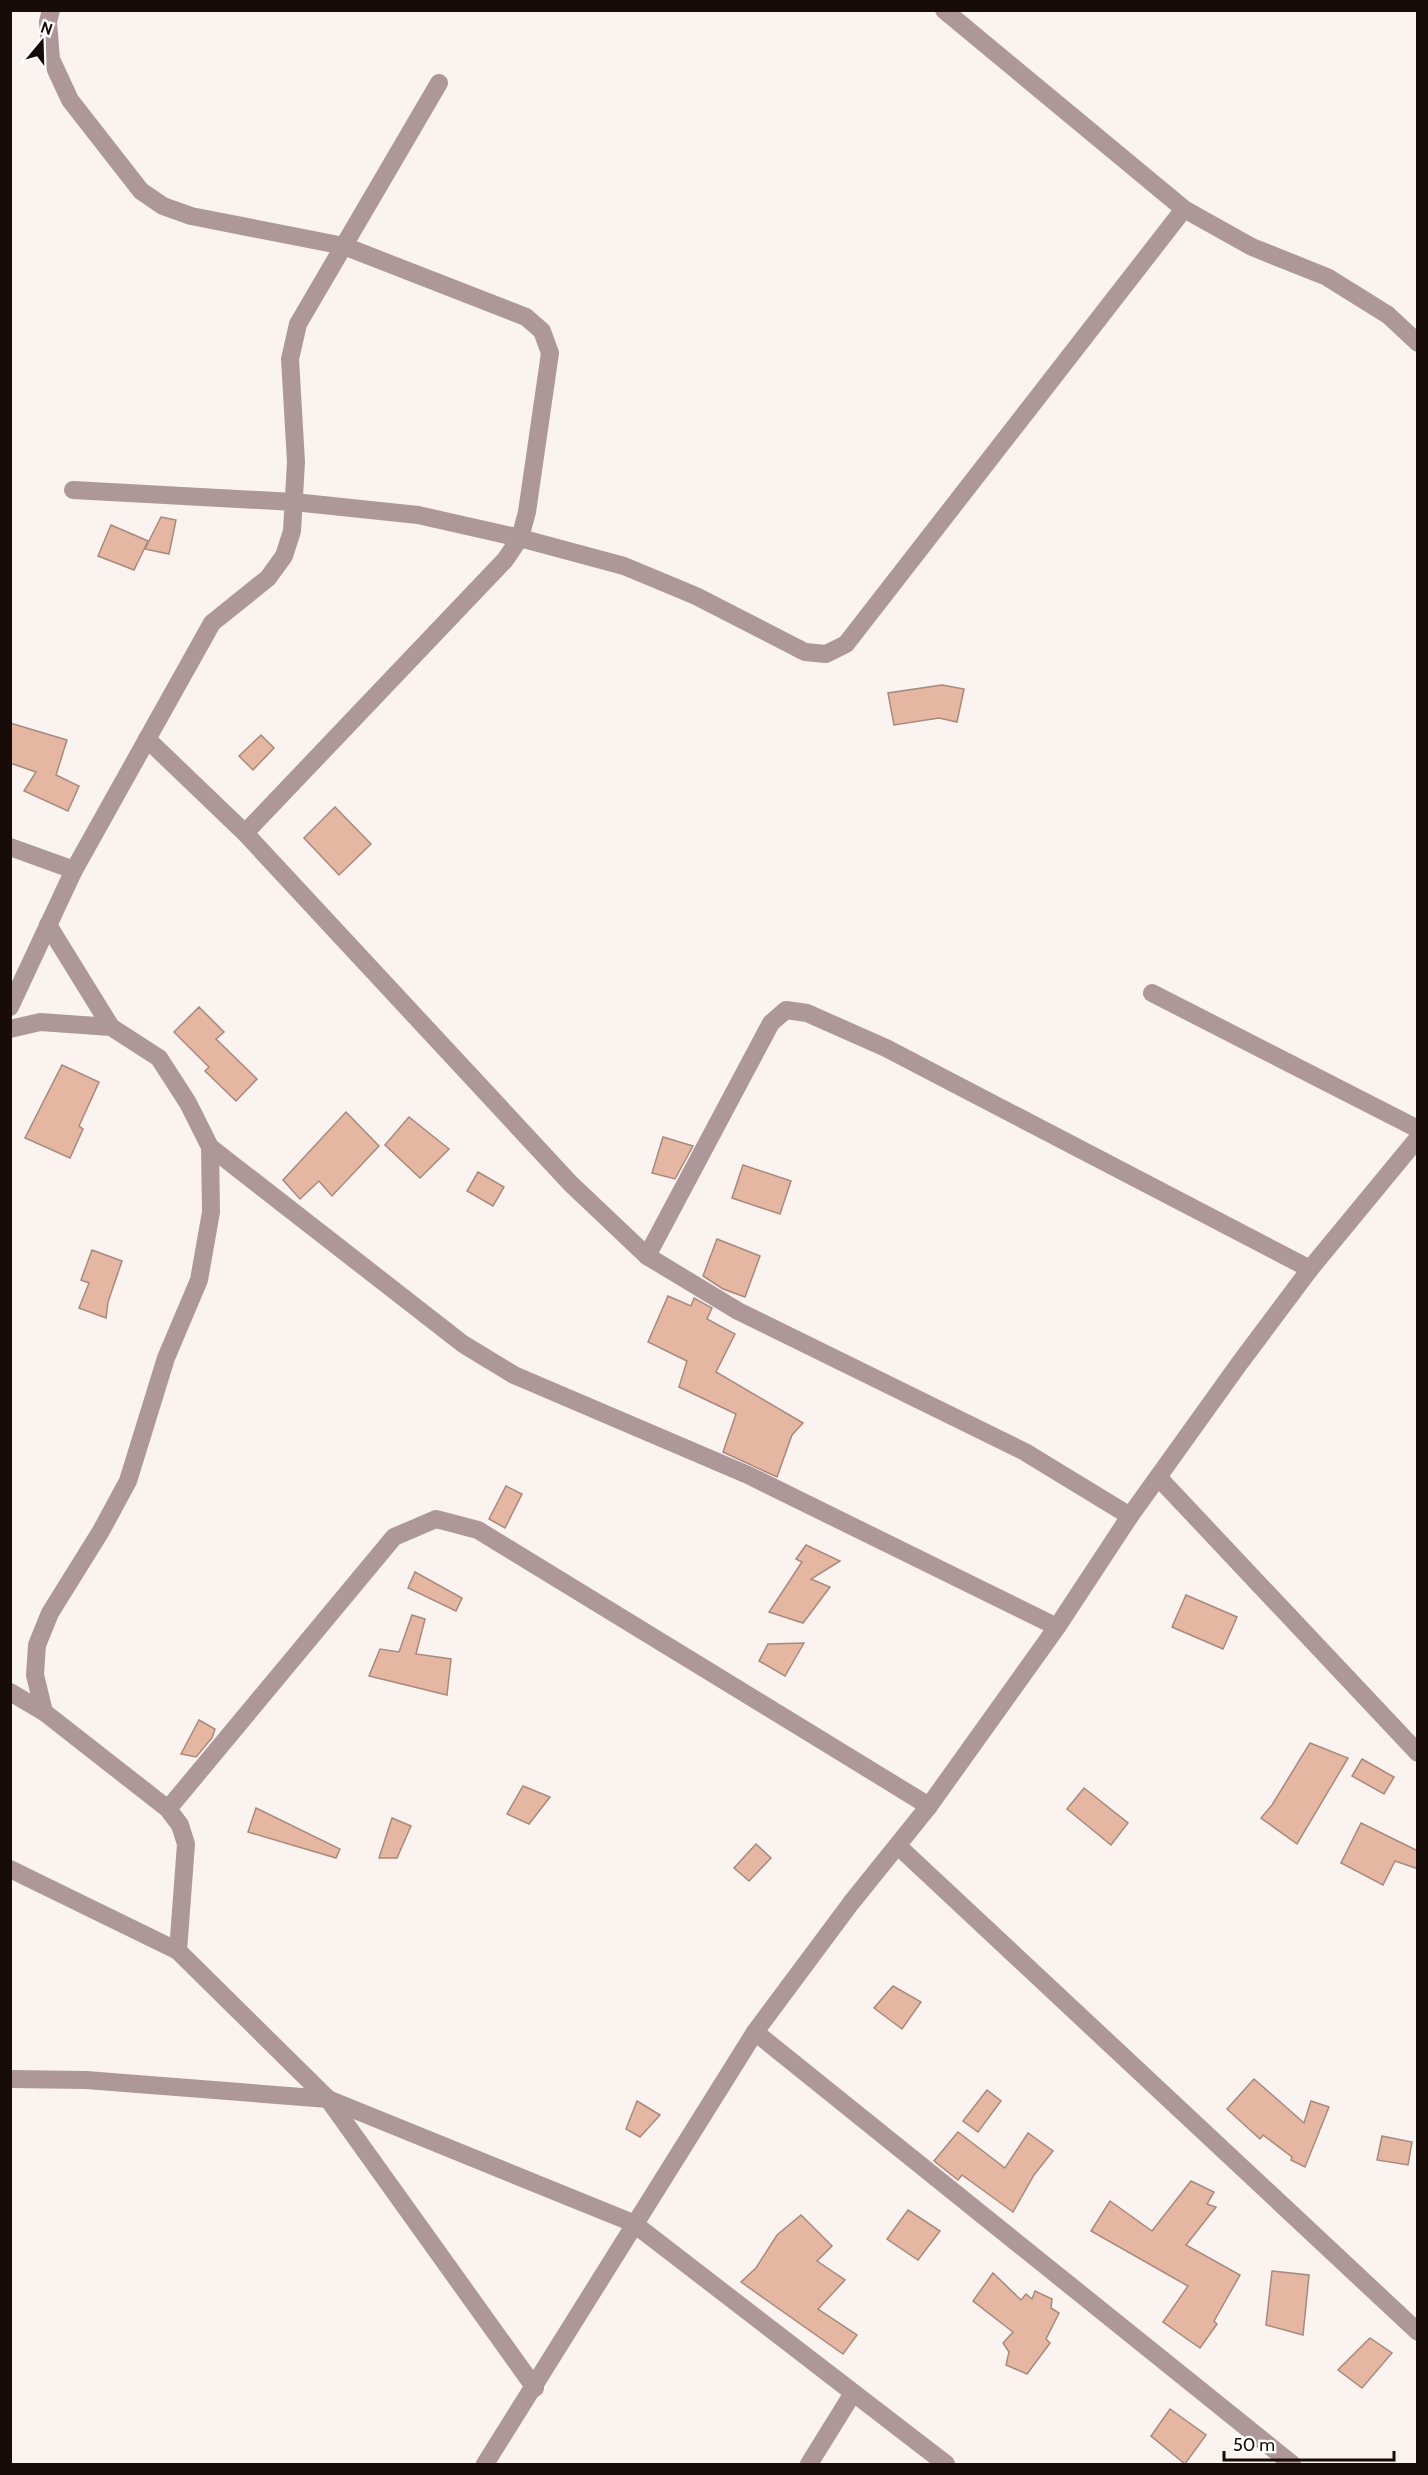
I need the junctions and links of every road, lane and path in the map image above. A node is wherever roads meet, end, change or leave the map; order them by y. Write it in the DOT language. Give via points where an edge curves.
graph roads {
  1 [pos="51,10"];
  2 [pos="944,10"];
  3 [pos="439,83"];
  4 [pos="1184,209"];
  5 [pos="344,246"];
  6 [pos="1418,343"];
  7 [pos="73,490"];
  8 [pos="294,502"];
  9 [pos="520,538"];
  10 [pos="147,739"];
  11 [pos="245,833"];
  12 [pos="10,847"];
  13 [pos="74,870"];
  14 [pos="48,925"];
  15 [pos="1152,993"];
  16 [pos="10,1007"];
  17 [pos="111,1027"];
  18 [pos="10,1029"];
  19 [pos="1418,1129"];
  20 [pos="1418,1138"];
  21 [pos="210,1147"];
  22 [pos="647,1256"];
  23 [pos="1310,1269"];
  24 [pos="1158,1477"];
  25 [pos="1130,1516"];
  26 [pos="1057,1627"];
  27 [pos="10,1692"];
  28 [pos="44,1712"];
  29 [pos="1418,1752"];
  30 [pos="929,1806"];
  31 [pos="168,1809"];
  32 [pos="898,1846"];
  33 [pos="10,1869"];
  34 [pos="178,1951"];
  35 [pos="755,2032"];
  36 [pos="10,2079"];
  37 [pos="328,2098"];
  38 [pos="633,2223"];
  39 [pos="1418,2332"];
  40 [pos="535,2388"];
  41 [pos="853,2393"];
  42 [pos="485,2464"];
  43 [pos="809,2464"];
  44 [pos="946,2464"];
  45 [pos="1292,2464"];
  1 -- 5 [label="street" via="51,59 70,100 141,191 163,206 190,216"];
  2 -- 4 [label="street"];
  3 -- 5 [label="street"];
  4 -- 6 [label="street" via="1252,247 1326,277 1388,315"];
  4 -- 9 [label="street" via="846,644 826,654 805,652 696,596 624,566"];
  5 -- 8 [label="street" via="298,324 290,359 296,462"];
  5 -- 9 [label="street" via="526,318 542,331 550,353"];
  7 -- 8 [label="street"];
  8 -- 9 [label="street" via="418,515"];
  8 -- 10 [label="street" via="292,531 284,556 268,578 212,622"];
  9 -- 11 [label="street" via="506,560 436,636"];
  10 -- 11 [label="street"];
  10 -- 13 [label="street"];
  11 -- 22 [label="street" via="571,1184"];
  12 -- 13 [label="street"];
  13 -- 14 [label="street"];
  14 -- 16 [label="street"];
  14 -- 17 [label="street"];
  15 -- 19 [label="street"];
  17 -- 18 [label="street" via="39,1022"];
  17 -- 21 [label="street" via="159,1058"];
  20 -- 23 [label="street"];
  21 -- 26 [label="street" via="463,1344 514,1376 748,1475"];
  21 -- 28 [label="street" via="211,1212 198,1280 166,1358 128,1481 50,1613 37,1645 35,1674"];
  22 -- 23 [label="street" via="771,1023 786,1010 807,1013 886,1048"];
  22 -- 25 [label="street" via="738,1311 1025,1452"];
  23 -- 24 [label="street"];
  24 -- 25 [label="street"];
  24 -- 29 [label="street"];
  25 -- 26 [label="street"];
  26 -- 30 [label="street"];
  27 -- 28 [label="street"];
  28 -- 31 [label="street"];
  30 -- 31 [label="street" via="478,1530 435,1519 394,1537"];
  30 -- 32 [label="street"];
  31 -- 34 [label="street" via="180,1825 186,1844"];
  32 -- 35 [label="street"];
  32 -- 39 [label="street"];
  33 -- 34 [label="street"];
  34 -- 37 [label="street"];
  35 -- 38 [label="street"];
  35 -- 45 [label="street"];
  36 -- 37 [label="street" via="86,2080"];
  37 -- 38 [label="street"];
  37 -- 40 [label="street"];
  38 -- 40 [label="street"];
  38 -- 41 [label="street"];
  40 -- 42 [label="street"];
  41 -- 43 [label="street"];
  41 -- 44 [label="street"];
}
